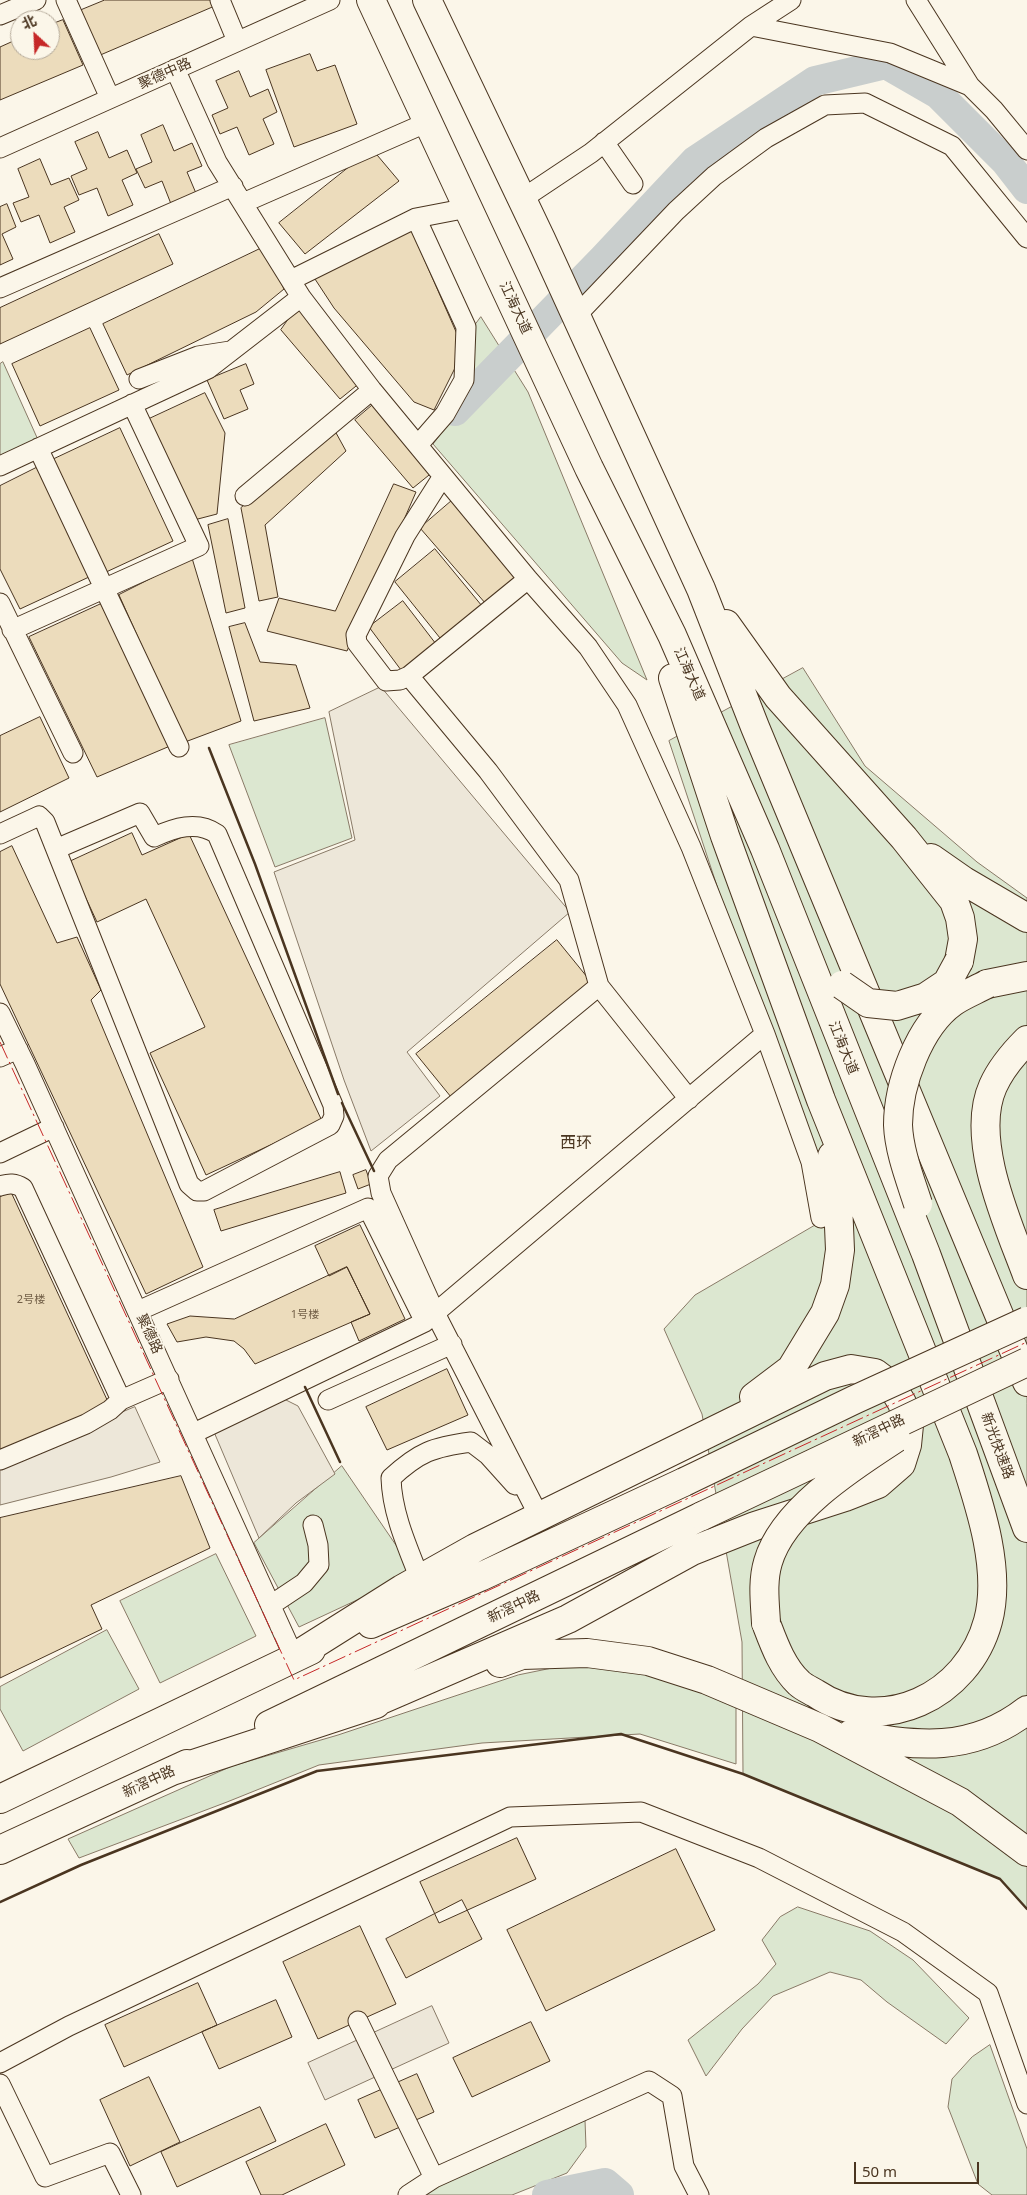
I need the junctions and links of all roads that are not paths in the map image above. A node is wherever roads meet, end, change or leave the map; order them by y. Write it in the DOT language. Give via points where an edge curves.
graph roads {
  1 [pos="36,0"];
  2 [pos="66,0"];
  3 [pos="220,0"];
  4 [pos="330,0"];
  5 [pos="371,0"];
  6 [pos="427,0"];
  7 [pos="791,0"];
  8 [pos="916,0"];
  9 [pos="0,15"];
  10 [pos="751,26"];
  11 [pos="237,42"];
  12 [pos="175,69"];
  13 [pos="970,86"];
  14 [pos="110,98"];
  15 [pos="428,122"];
  16 [pos="604,142"];
  17 [pos="0,148"];
  18 [pos="1027,150"];
  19 [pos="633,184"];
  20 [pos="233,186"];
  21 [pos="522,199"];
  22 [pos="244,203"];
  23 [pos="468,208"];
  24 [pos="416,218"];
  25 [pos="1027,238"];
  26 [pos="291,280"];
  27 [pos="0,288"];
  28 [pos="301,297"];
  29 [pos="576,316"];
  30 [pos="234,351"];
  31 [pos="139,379"];
  32 [pos="372,390"];
  33 [pos="132,404"];
  34 [pos="418,445"];
  35 [pos="38,448"];
  36 [pos="0,466"];
  37 [pos="443,476"];
  38 [pos="245,496"];
  39 [pos="636,562"];
  40 [pos="528,579"];
  41 [pos="104,589"];
  42 [pos="701,589"];
  43 [pos="0,603"];
  44 [pos="12,630"];
  45 [pos="410,676"];
  46 [pos="179,747"];
  47 [pos="73,753"];
  48 [pos="0,834"];
  49 [pos="904,838"];
  50 [pos="56,849"];
  51 [pos="793,916"];
  52 [pos="1027,918"];
  53 [pos="1027,976"];
  54 [pos="599,986"];
  55 [pos="0,1014"];
  56 [pos="765,1034"];
  57 [pos="1027,1040"];
  58 [pos="18,1049"];
  59 [pos="0,1057"];
  60 [pos="689,1099"];
  61 [pos="821,1100"];
  62 [pos="54,1127"];
  63 [pos="0,1153"];
  64 [pos="0,1186"];
  65 [pos="820,1218"];
  66 [pos="1027,1275"];
  67 [pos="138,1312"];
  68 [pos="435,1314"];
  69 [pos="1027,1314"];
  70 [pos="1027,1321"];
  71 [pos="452,1344"];
  72 [pos="1008,1348"];
  73 [pos="976,1372"];
  74 [pos="169,1379"];
  75 [pos="1027,1382"];
  76 [pos="1027,1396"];
  77 [pos="121,1400"];
  78 [pos="328,1400"];
  79 [pos="194,1433"];
  80 [pos="0,1460"];
  81 [pos="635,1470"];
  82 [pos="535,1510"];
  83 [pos="314,1525"];
  84 [pos="1027,1528"];
  85 [pos="420,1579"];
  86 [pos="271,1605"];
  87 [pos="294,1657"];
  88 [pos="360,1709"];
  89 [pos="1027,1710"];
  90 [pos="820,1728"];
  91 [pos="172,1772"];
  92 [pos="0,1799"];
  93 [pos="0,1850"];
  94 [pos="1027,1852"];
  95 [pos="358,2021"];
  96 [pos="0,2063"];
  97 [pos="0,2084"];
  98 [pos="1027,2104"];
  99 [pos="434,2178"];
  100 [pos="131,2195"];
  101 [pos="408,2195"];
  102 [pos="699,2195"];
  1 -- 9 [label="street"];
  2 -- 14 [label="street"];
  3 -- 11 [label="street"];
  4 -- 11 [label="street, 聚德中路"];
  5 -- 15 [label="highway, 江海大道"];
  6 -- 21 [label="highway"];
  7 -- 10 [label="street"];
  8 -- 13 [label="street"];
  10 -- 13 [label="street" via="890,53"];
  10 -- 16 [label="street"];
  11 -- 12 [label="street, 聚德中路"];
  12 -- 14 [label="street, 聚德中路"];
  12 -- 20 [label="street" via="218,162"];
  13 -- 18 [label="street"];
  14 -- 17 [label="street, 聚德中路"];
  15 -- 22 [label="street"];
  15 -- 23 [label="highway, 江海大道"];
  16 -- 19 [label="street"];
  16 -- 21 [label="street"];
  20 -- 22 [label="street"];
  20 -- 27 [label="street"];
  21 -- 29 [label="highway"];
  22 -- 26 [label="street"];
  23 -- 24 [label="street"];
  23 -- 39 [label="highway, 江海大道"];
  24 -- 26 [label="street"];
  24 -- 34 [label="street" via="466,327 464,380 446,414"];
  25 -- 29 [label="street" via="952,146 865,103 825,104 766,138 714,176 660,222"];
  26 -- 28 [label="street"];
  28 -- 30 [label="street"];
  28 -- 32 [label="street"];
  29 -- 42 [label="highway"];
  30 -- 31 [label="street" via="198,356"];
  30 -- 33 [label="street" via="208,369"];
  32 -- 34 [label="street"];
  32 -- 38 [label="street"];
  33 -- 35 [label="street"];
  33 -- 41 [label="street" via="199,546"];
  34 -- 37 [label="street"];
  35 -- 36 [label="street"];
  35 -- 41 [label="street"];
  37 -- 40 [label="street"];
  37 -- 45 [label="street" via="402,542 356,634 357,643 386,681"];
  39 -- 51 [label="highway, 江海大道" via="672,635"];
  39 -- 61 [label="highway" via="725,836"];
  40 -- 45 [label="street"];
  40 -- 56 [label="street" via="588,647 627,705 691,847"];
  41 -- 44 [label="street"];
  41 -- 46 [label="street"];
  42 -- 49 [label="highway" via="778,697"];
  42 -- 72 [label="highway"];
  43 -- 44 [label="street"];
  44 -- 47 [label="street"];
  45 -- 54 [label="street" via="488,771 569,880"];
  48 -- 50 [label="street" via="39,816 45,822"];
  49 -- 51 [label="highway, bridge" via="954,901 960,918 963,939 959,962 947,983 926,997 897,1006 868,1003 842,985 818,957"];
  49 -- 52 [label="highway" via="964,881"];
  50 -- 50 [label="street" via="140,813 154,837 184,827 206,829 217,834 333,1105 334,1116 330,1125 204,1191 192,1188"];
  51 -- 73 [label="highway, 江海大道"];
  53 -- 73 [label="highway, bridge" via="986,984 952,1003 933,1022 914,1052 902,1089 898,1126 905,1161"];
  54 -- 60 [label="street"];
  54 -- 68 [label="street" via="388,1160 378,1176 381,1194"];
  55 -- 58 [label="street, 聚德路"];
  56 -- 60 [label="street"];
  56 -- 65 [label="street" via="811,1162"];
  57 -- 66 [label="highway" via="1007,1061 992,1087 986,1116 988,1155 1001,1208"];
  58 -- 59 [label="street"];
  58 -- 62 [label="street, 聚德路"];
  60 -- 68 [label="street"];
  61 -- 73 [label="highway, bridge" via="964,1454 990,1552 991,1595 988,1620 977,1649 959,1674 932,1696 903,1708 877,1713 850,1710 826,1701 799,1683 778,1655 766,1623 764,1592 768,1562 779,1537 830,1484 852,1468"];
  61 -- 81 [label="highway" via="837,1179 840,1250 835,1285 825,1314 791,1369 772,1385 702,1432"];
  62 -- 63 [label="street"];
  62 -- 67 [label="street, 聚德路"];
  64 -- 77 [label="street" via="7,1183 23,1188"];
  67 -- 74 [label="street, 聚德路"];
  67 -- 79 [label="street" via="368,1208 425,1322"];
  68 -- 71 [label="street"];
  69 -- 72 [label="highway, bridge"];
  70 -- 72 [label="highway, 新滘中路, bridge"];
  71 -- 78 [label="street"];
  71 -- 82 [label="street"];
  72 -- 73 [label="highway, 新滘中路, bridge"];
  72 -- 75 [label="highway"];
  72 -- 76 [label="highway"];
  72 -- 87 [label="highway, 新滘中路, bridge" via="854,1400 480,1577"];
  73 -- 84 [label="highway, 新光快速路"];
  73 -- 91 [label="highway, 新滘中路, bridge" via="702,1516"];
  74 -- 77 [label="street"];
  74 -- 79 [label="street, 聚德路"];
  77 -- 80 [label="street" via="86,1424"];
  79 -- 86 [label="street, 聚德路"];
  81 -- 82 [label="highway"];
  81 -- 88 [label="highway" via="825,1376 851,1369 874,1373 891,1385 902,1403 909,1425 901,1464 878,1484 692,1551 559,1623"];
  82 -- 85 [label="highway"];
  82 -- 85 [label="street" via="488,1455 471,1442 442,1446 412,1459 391,1478 391,1494"];
  83 -- 86 [label="street" via="319,1565 304,1584"];
  85 -- 87 [label="highway"];
  86 -- 87 [label="street, 聚德路"];
  87 -- 92 [label="highway, 新滘中路"];
  88 -- 90 [label="highway" via="522,1656 587,1654 648,1661 707,1680"];
  88 -- 91 [label="highway"];
  89 -- 90 [label="highway" via="1010,1723 983,1736 942,1744 877,1739"];
  90 -- 94 [label="highway" via="960,1802"];
  91 -- 93 [label="highway, 新滘中路"];
  95 -- 99 [label="street"];
  96 -- 98 [label="street" via="69,2026 510,1817 641,1812 759,1858 903,1932 988,1993"];
  97 -- 100 [label="street" via="46,2177 110,2153"];
  99 -- 101 [label="street"];
  99 -- 102 [label="street" via="649,2081 672,2096 684,2166"];
}
